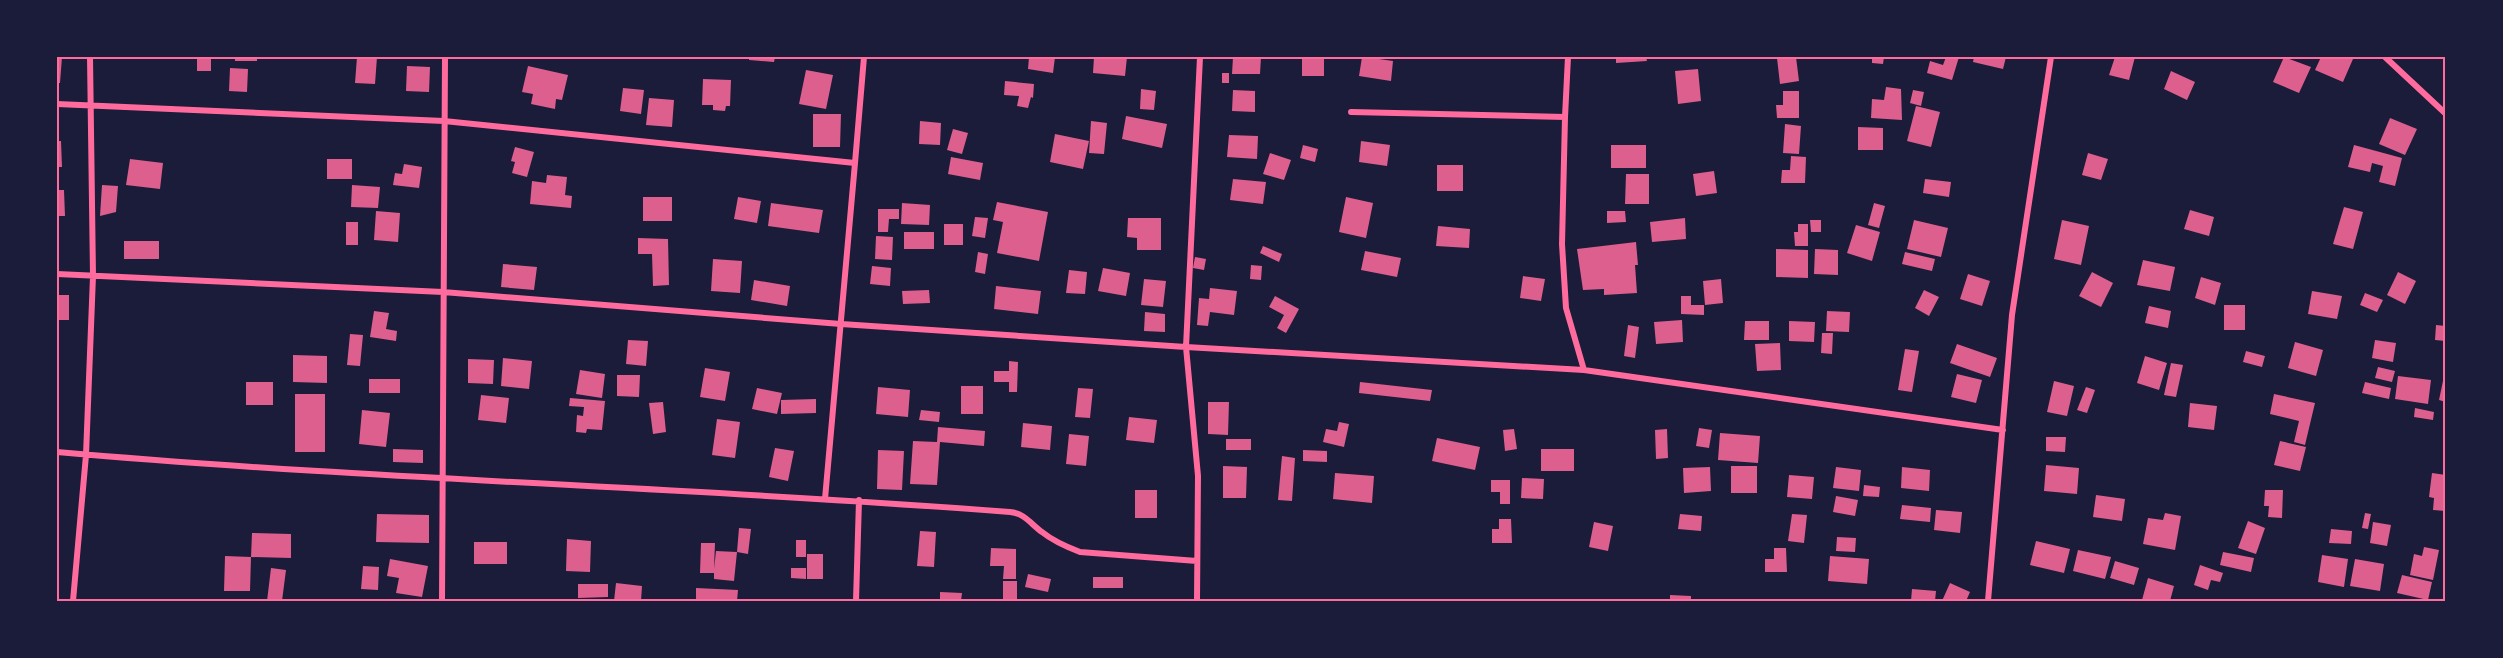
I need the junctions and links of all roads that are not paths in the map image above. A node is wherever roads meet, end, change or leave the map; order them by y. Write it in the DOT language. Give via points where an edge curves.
graph roads {
  1 [pos="90,57"];
  2 [pos="446,57"];
  3 [pos="864,57"];
  4 [pos="1200,57"];
  5 [pos="1568,57"];
  6 [pos="2051,57"];
  7 [pos="2385,57"];
  8 [pos="57,104"];
  9 [pos="90,105"];
  10 [pos="1351,112"];
  11 [pos="2446,114"];
  12 [pos="1565,117"];
  13 [pos="444,121"];
  14 [pos="855,163"];
  15 [pos="57,274"];
  16 [pos="93,276"];
  17 [pos="443,292"];
  18 [pos="842,324"];
  19 [pos="1186,347"];
  20 [pos="1584,370"];
  21 [pos="2003,430"];
  22 [pos="57,452"];
  23 [pos="86,454"];
  24 [pos="442,478"];
  25 [pos="825,499"];
  26 [pos="859,500"];
  27 [pos="1197,561"];
  28 [pos="73,601"];
  29 [pos="442,601"];
  30 [pos="856,601"];
  31 [pos="1197,601"];
  32 [pos="1988,601"];
  1 -- 9 [label="street"];
  2 -- 13 [label="street"];
  3 -- 14 [label="street"];
  4 -- 19 [label="street"];
  5 -- 12 [label="street"];
  6 -- 21 [label="street" via="2013,315"];
  7 -- 11 [label="street"];
  8 -- 9 [label="street"];
  9 -- 13 [label="street"];
  9 -- 16 [label="street"];
  10 -- 12 [label="street"];
  12 -- 20 [label="street" via="1562,244 1566,308"];
  13 -- 14 [label="street"];
  13 -- 17 [label="street"];
  14 -- 18 [label="street"];
  15 -- 16 [label="street"];
  16 -- 17 [label="street"];
  16 -- 23 [label="street"];
  17 -- 18 [label="street"];
  17 -- 24 [label="street"];
  18 -- 19 [label="street"];
  18 -- 25 [label="street"];
  19 -- 20 [label="street"];
  19 -- 27 [label="street" via="1198,476"];
  20 -- 21 [label="street"];
  21 -- 32 [label="street"];
  22 -- 23 [label="street"];
  23 -- 24 [label="street"];
  23 -- 28 [label="street"];
  24 -- 25 [label="street"];
  24 -- 29 [label="street"];
  25 -- 26 [label="street"];
  26 -- 27 [label="street" via="1017,512 1042,532 1080,552"];
  26 -- 30 [label="street"];
  27 -- 31 [label="street"];
}
